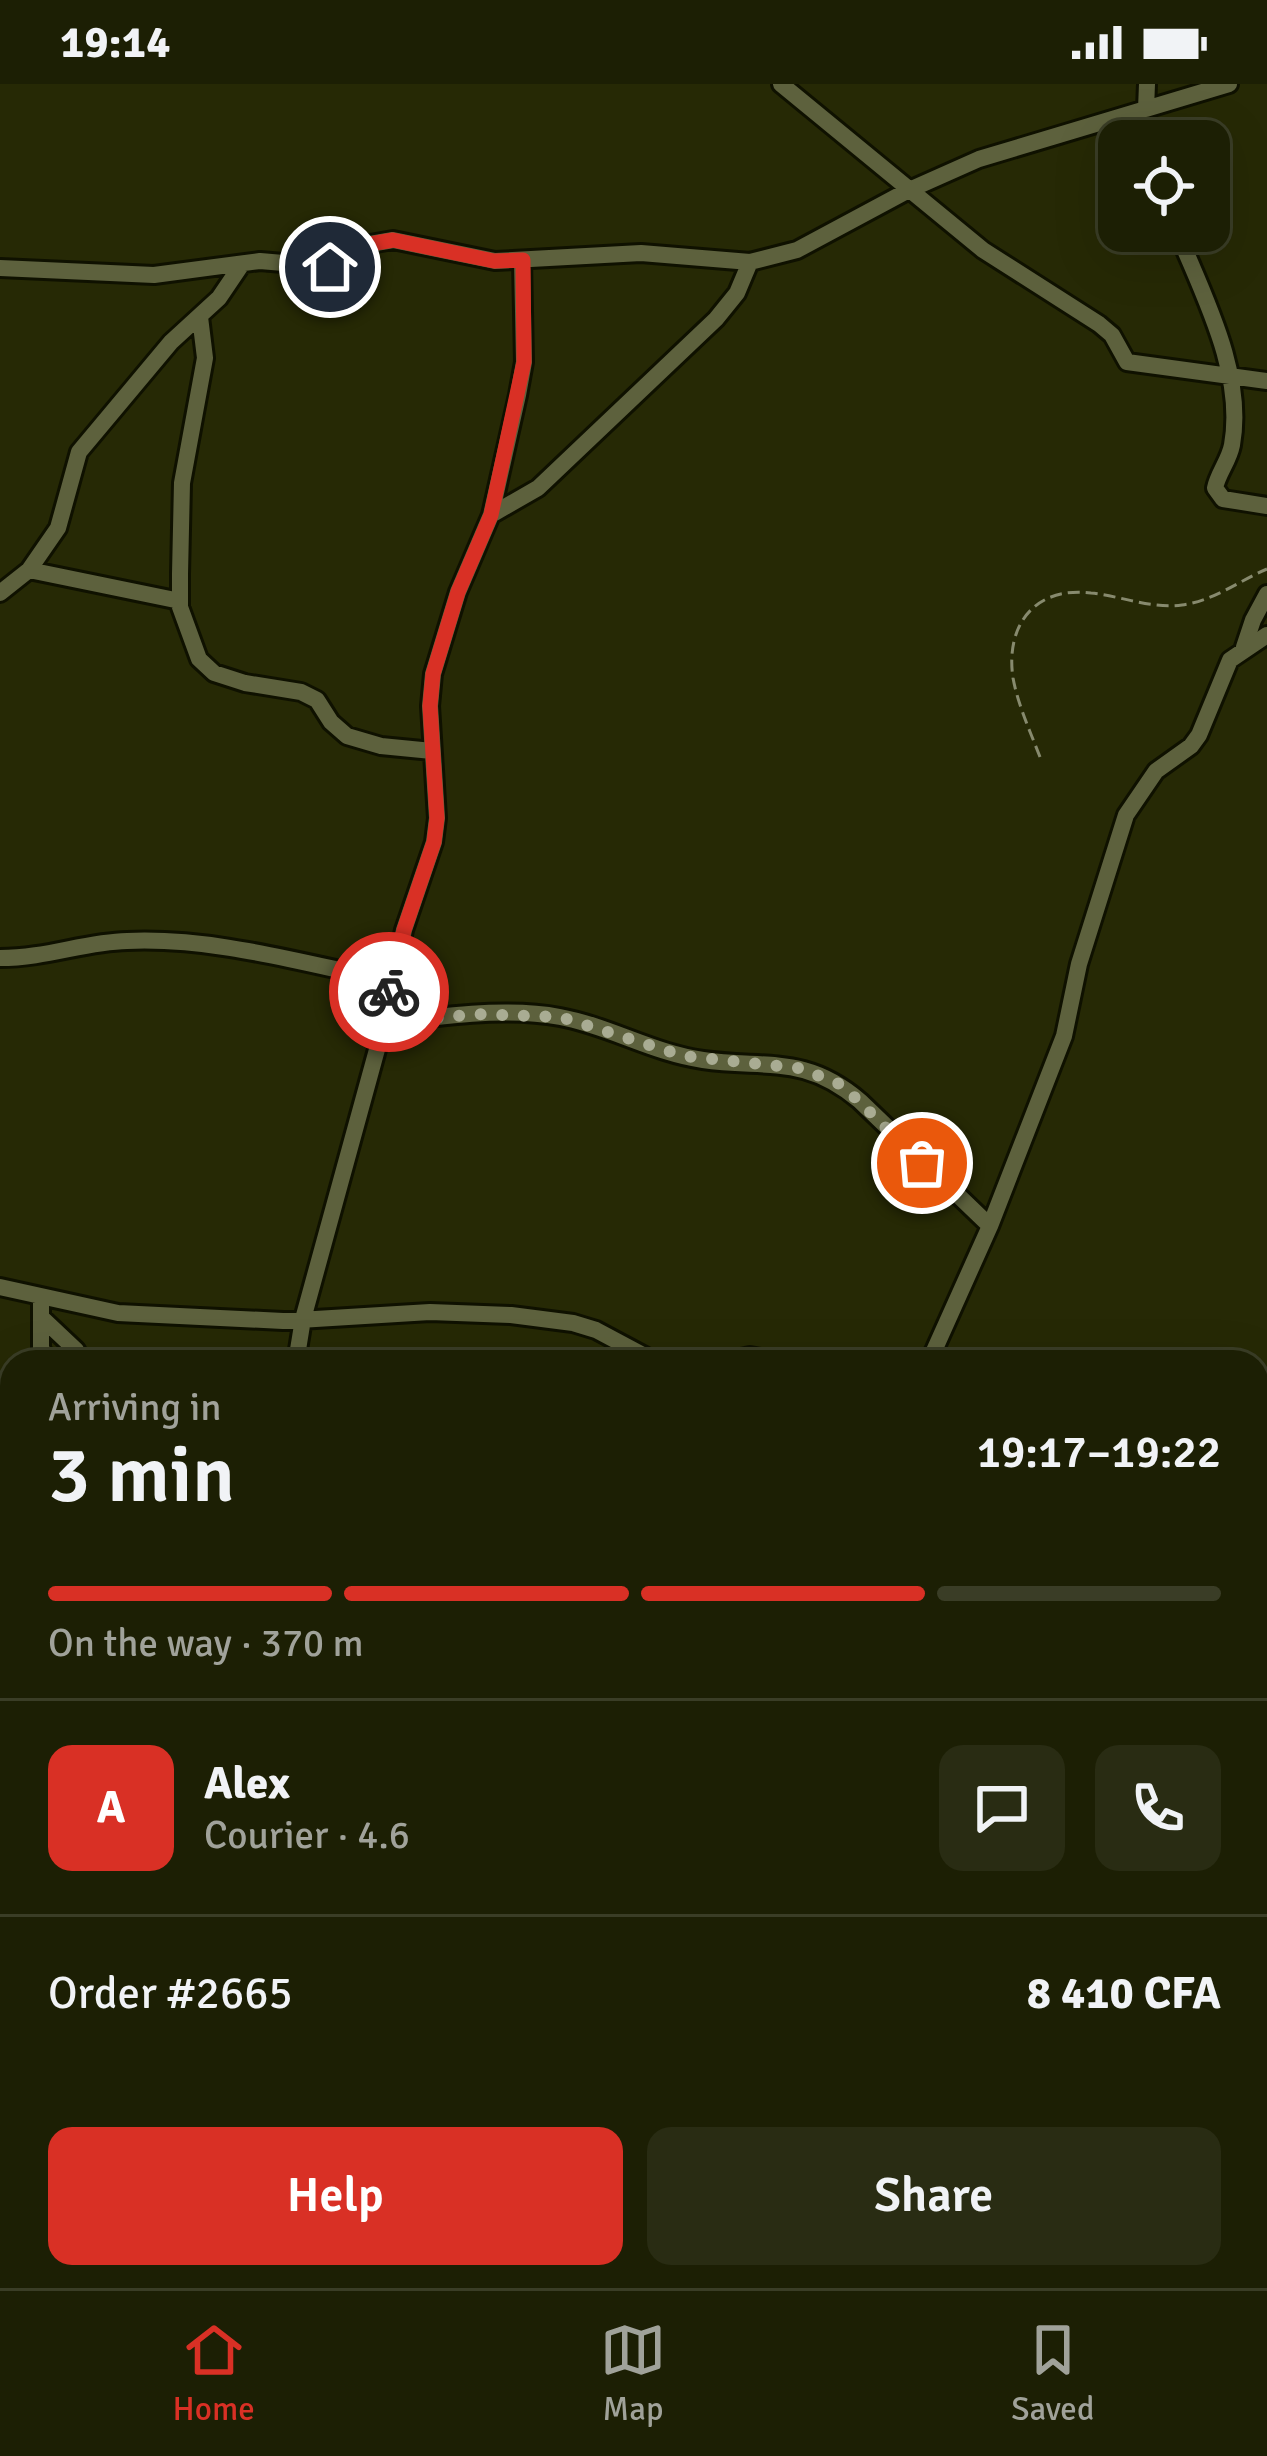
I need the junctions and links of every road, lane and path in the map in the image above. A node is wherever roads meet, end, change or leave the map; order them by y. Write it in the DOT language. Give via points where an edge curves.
graph roads {
  1 [pos="781,84"];
  2 [pos="1147,84"];
  3 [pos="1228,84"];
  4 [pos="1141,111"];
  5 [pos="1142,120"];
  6 [pos="907,191"];
  7 [pos="1185,252"];
  8 [pos="523,260"];
  9 [pos="750,262"];
  10 [pos="242,264"];
  11 [pos="0,268"];
  12 [pos="200,317"];
  13 [pos="1228,373"];
  14 [pos="1267,381"];
  15 [pos="1267,506"];
  16 [pos="491,515"];
  17 [pos="1267,569"];
  18 [pos="29,570"];
  19 [pos="0,593"];
  20 [pos="1267,595"];
  21 [pos="180,602"];
  22 [pos="1267,634"];
  23 [pos="1244,647"];
  24 [pos="432,751"];
  25 [pos="1040,757"];
  26 [pos="0,958"];
  27 [pos="391,981"];
  28 [pos="384,1024"];
  29 [pos="990,1226"];
  30 [pos="0,1287"];
  31 [pos="41,1308"];
  32 [pos="303,1319"];
  33 [pos="42,1350"];
  34 [pos="76,1350"];
  35 [pos="298,1350"];
  36 [pos="634,1350"];
  37 [pos="934,1350"];
  1 -- 6 [label="street"];
  2 -- 4 [label="street"];
  3 -- 4 [label="street"];
  4 -- 5 [label="street"];
  4 -- 6 [label="street" via="979,160"];
  6 -- 9 [label="street" via="797,250"];
  6 -- 13 [label="street" via="1099,324 1127,362"];
  7 -- 13 [label="street"];
  8 -- 9 [label="street" via="641,253"];
  8 -- 10 [label="street" via="393,240 330,267"];
  8 -- 16 [label="street" via="524,362"];
  9 -- 16 [label="street" via="716,319 538,488"];
  10 -- 11 [label="street" via="154,275"];
  10 -- 12 [label="street"];
  12 -- 18 [label="street" via="79,452 58,528"];
  12 -- 21 [label="street" via="205,358 182,484"];
  13 -- 14 [label="street"];
  13 -- 15 [label="street" via="1233,440 1215,488 1223,499"];
  16 -- 24 [label="street" via="433,674"];
  17 -- 25 [label="path" via="1178,606 1075,592 1039,600 1011,657"];
  18 -- 19 [label="street"];
  18 -- 21 [label="street"];
  20 -- 23 [label="street"];
  21 -- 24 [label="street" via="199,659 214,673 301,692 347,736"];
  22 -- 23 [label="street"];
  23 -- 29 [label="street" via="1230,660 1199,735 1156,771 1126,815 1064,1036"];
  24 -- 27 [label="street" via="434,842"];
  26 -- 27 [label="street" via="163,941"];
  27 -- 28 [label="street"];
  28 -- 29 [label="street" via="474,1014 560,1017 684,1056 816,1074 842,1085"];
  28 -- 32 [label="street"];
  29 -- 37 [label="street"];
  30 -- 31 [label="street"];
  31 -- 32 [label="street"];
  31 -- 33 [label="street"];
  31 -- 34 [label="street"];
  32 -- 35 [label="street"];
  32 -- 36 [label="street" via="430,1312 532,1318 596,1330"];
}
